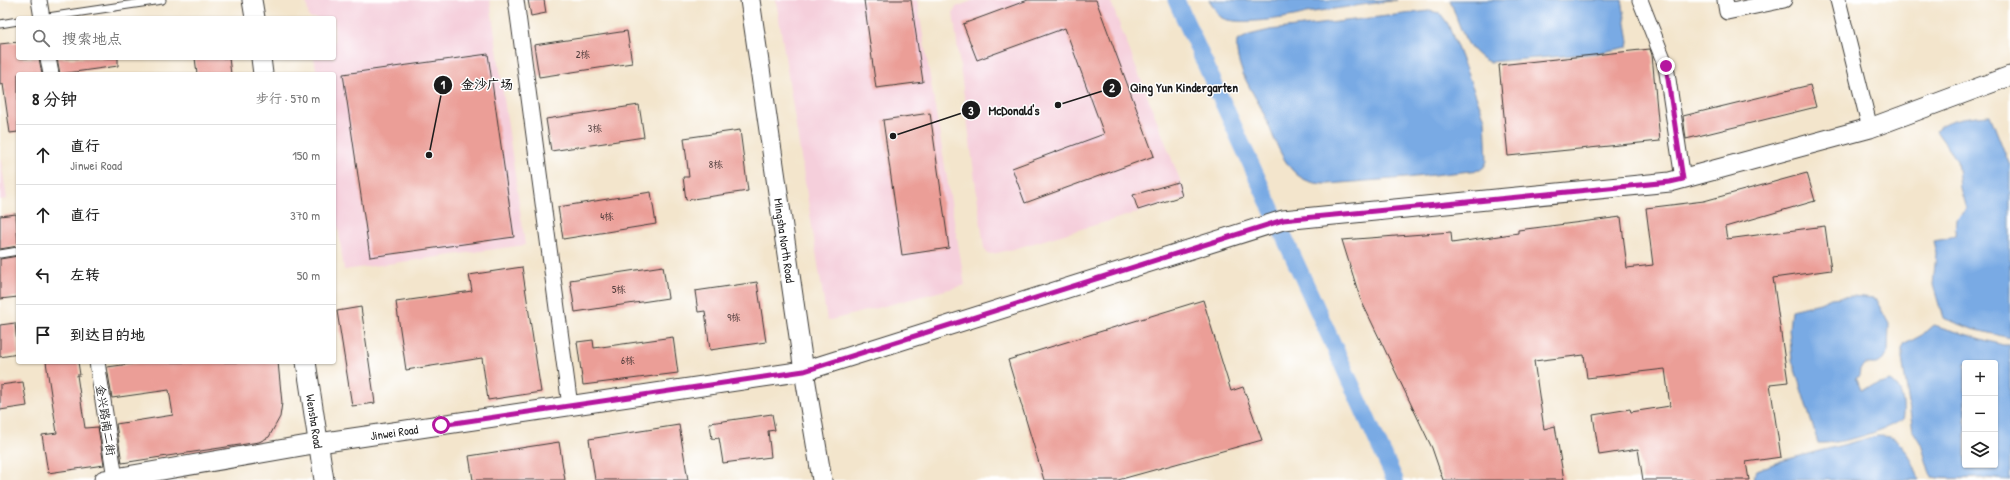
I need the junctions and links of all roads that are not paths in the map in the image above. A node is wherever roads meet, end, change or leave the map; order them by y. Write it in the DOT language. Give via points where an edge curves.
graph roads {
  1 [pos="39,0"];
  2 [pos="162,0"];
  3 [pos="252,0"];
  4 [pos="516,0"];
  5 [pos="750,0"];
  6 [pos="1640,0"];
  7 [pos="1725,0"];
  8 [pos="1782,0"];
  9 [pos="1838,0"];
  10 [pos="42,16"];
  11 [pos="55,16"];
  12 [pos="255,16"];
  13 [pos="16,21"];
  14 [pos="0,24"];
  15 [pos="48,60"];
  16 [pos="261,60"];
  17 [pos="51,72"];
  18 [pos="263,72"];
  19 [pos="2010,76"];
  20 [pos="1870,128"];
  21 [pos="1683,179"];
  22 [pos="16,251"];
  23 [pos="0,254"];
  24 [pos="96,364"];
  25 [pos="306,364"];
  26 [pos="804,371"];
  27 [pos="570,406"];
  28 [pos="319,444"];
  29 [pos="110,479"];
  30 [pos="324,480"];
  31 [pos="822,480"];
  1 -- 10 [label="street"];
  2 -- 11 [label="lane"];
  3 -- 12 [label="street"];
  4 -- 27 [label="street"];
  5 -- 26 [label="street, Mingsha North Road"];
  6 -- 21 [label="street" via="1666,66"];
  7 -- 8 [label="street" via="1727,12"];
  9 -- 20 [label="street"];
  13 -- 14 [label="lane"];
  15 -- 17 [label="street"];
  16 -- 18 [label="street"];
  19 -- 20 [label="street, Jinwei Road"];
  20 -- 21 [label="street, Jinwei Road"];
  21 -- 26 [label="street, Jinwei Road" via="1275,222"];
  22 -- 23 [label="lane"];
  24 -- 29 [label="street, 金兴路南二街"];
  25 -- 28 [label="street, Wensha Road"];
  26 -- 27 [label="street, Jinwei Road"];
  26 -- 31 [label="street, Mingsha North Road"];
  27 -- 28 [label="street, Jinwei Road"];
  28 -- 29 [label="street, Jinwei Road"];
  28 -- 30 [label="street, Wensha Road"];
}
